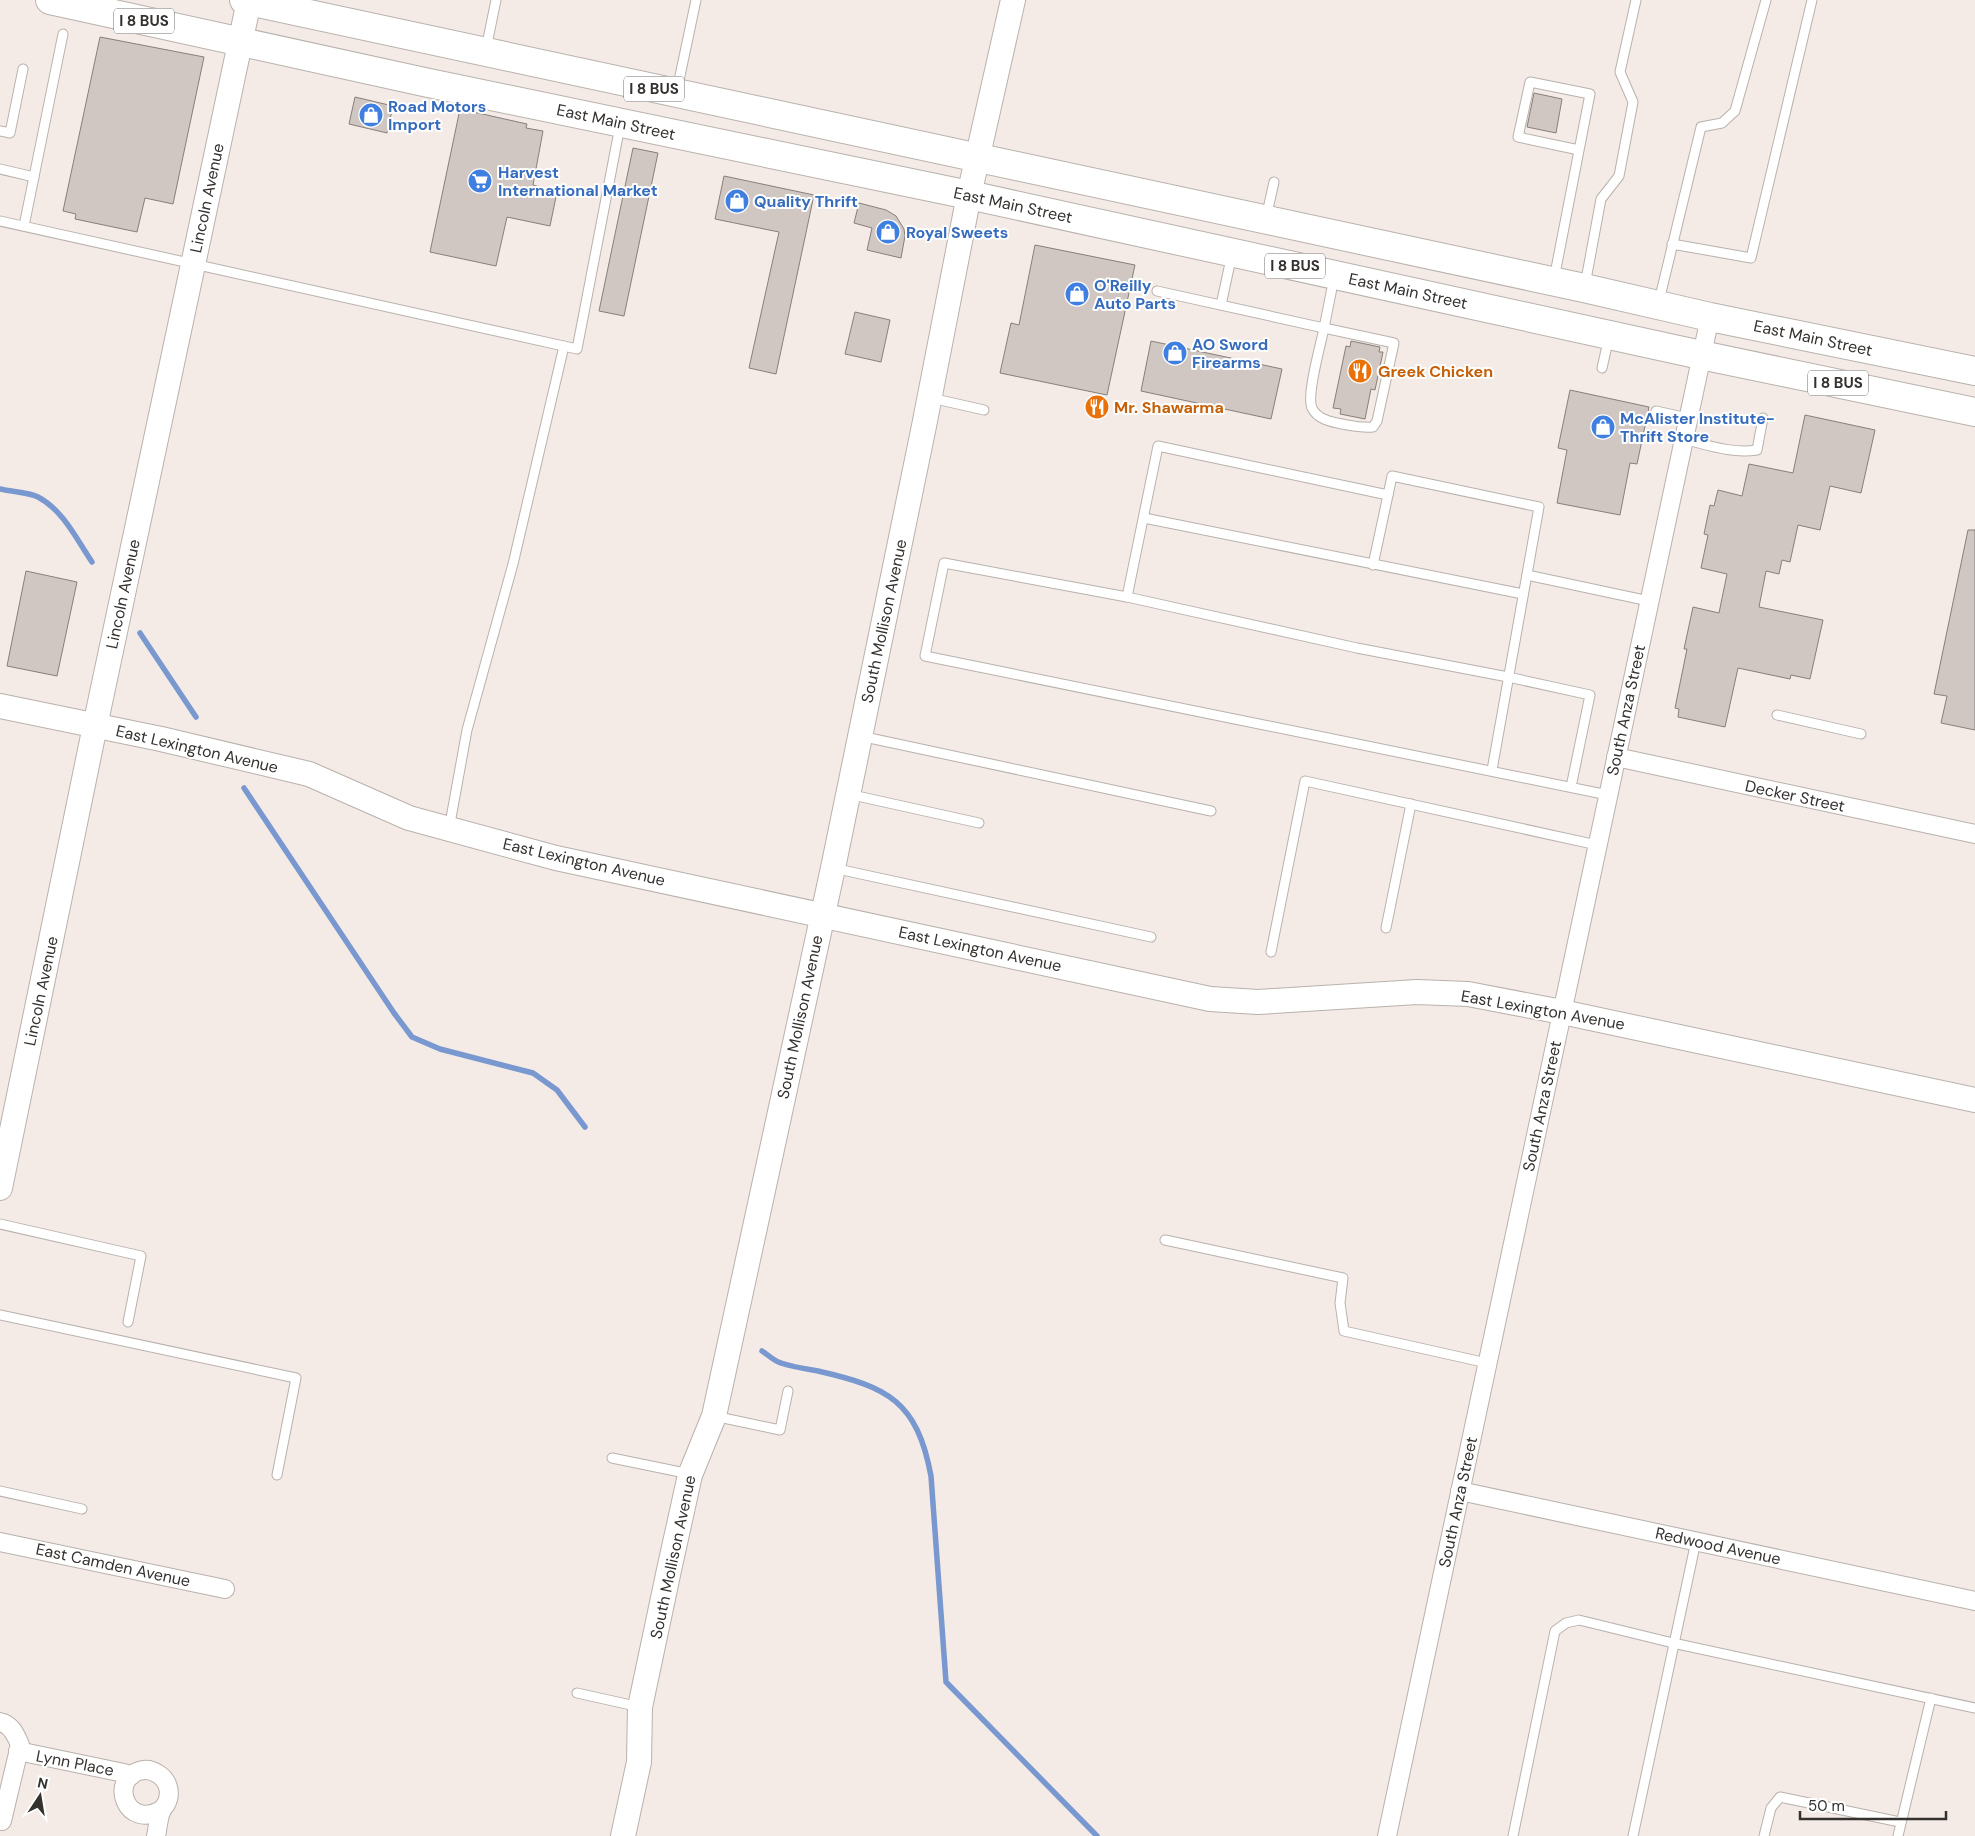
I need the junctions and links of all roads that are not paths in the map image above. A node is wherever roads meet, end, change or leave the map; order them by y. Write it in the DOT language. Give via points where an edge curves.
graph roads {
  1 [pos="50,0"];
  2 [pos="247,0"];
  3 [pos="496,0"];
  4 [pos="696,0"];
  5 [pos="1013,0"];
  6 [pos="1636,0"];
  7 [pos="1766,0"];
  8 [pos="1812,0"];
  9 [pos="63,34"];
  10 [pos="240,42"];
  11 [pos="485,52"];
  12 [pos="23,69"];
  13 [pos="476,93"];
  14 [pos="676,93"];
  15 [pos="621,123"];
  16 [pos="0,131"];
  17 [pos="1579,150"];
  18 [pos="978,157"];
  19 [pos="0,169"];
  20 [pos="34,177"];
  21 [pos="1274,182"];
  22 [pos="969,195"];
  23 [pos="1265,219"];
  24 [pos="0,221"];
  25 [pos="24,226"];
  26 [pos="1672,244"];
  27 [pos="1232,252"];
  28 [pos="194,263"];
  29 [pos="1335,275"];
  30 [pos="1553,281"];
  31 [pos="1584,288"];
  32 [pos="1157,291"];
  33 [pos="1659,304"];
  34 [pos="1221,305"];
  35 [pos="1710,317"];
  36 [pos="1324,328"];
  37 [pos="1610,334"];
  38 [pos="564,346"];
  39 [pos="1701,355"];
  40 [pos="1602,368"];
  41 [pos="1975,371"];
  42 [pos="930,398"];
  43 [pos="984,410"];
  44 [pos="1656,411"];
  45 [pos="1975,412"];
  46 [pos="1688,418"];
  47 [pos="1763,418"];
  48 [pos="1683,439"];
  49 [pos="1388,495"];
  50 [pos="1144,518"];
  51 [pos="1373,564"];
  52 [pos="1527,575"];
  53 [pos="1523,594"];
  54 [pos="1127,597"];
  55 [pos="1649,602"];
  56 [pos="1508,677"];
  57 [pos="0,706"];
  58 [pos="1777,715"];
  59 [pos="95,726"];
  60 [pos="1861,734"];
  61 [pos="860,736"];
  62 [pos="1616,757"];
  63 [pos="1492,770"];
  64 [pos="1572,787"];
  65 [pos="848,794"];
  66 [pos="1608,794"];
  67 [pos="1411,804"];
  68 [pos="1211,810"];
  69 [pos="979,823"];
  70 [pos="449,829"];
  71 [pos="1975,834"];
  72 [pos="1597,844"];
  73 [pos="833,868"];
  74 [pos="823,914"];
  75 [pos="1386,928"];
  76 [pos="1151,937"];
  77 [pos="1271,952"];
  78 [pos="1562,1012"];
  79 [pos="1975,1100"];
  80 [pos="5,1136"];
  81 [pos="0,1188"];
  82 [pos="0,1224"];
  83 [pos="1165,1240"];
  84 [pos="0,1315"];
  85 [pos="128,1322"];
  86 [pos="1488,1363"];
  87 [pos="788,1391"];
  88 [pos="714,1416"];
  89 [pos="612,1458"];
  90 [pos="278,1475"];
  91 [pos="690,1475"];
  92 [pos="0,1491"];
  93 [pos="1460,1491"];
  94 [pos="82,1508"];
  95 [pos="1696,1541"];
  96 [pos="0,1542"];
  97 [pos="225,1589"];
  98 [pos="1975,1601"];
  99 [pos="1673,1643"];
  100 [pos="577,1693"];
  101 [pos="1931,1698"];
  102 [pos="640,1707"];
  103 [pos="1975,1708"];
  104 [pos="0,1722"];
  105 [pos="18,1751"];
  106 [pos="131,1776"];
  107 [pos="161,1810"];
  108 [pos="2,1821"];
  109 [pos="1900,1822"];
  110 [pos="156,1836"];
  111 [pos="623,1836"];
  112 [pos="1387,1836"];
  113 [pos="1513,1836"];
  114 [pos="1633,1836"];
  115 [pos="1764,1836"];
  116 [pos="1898,1836"];
  1 -- 10 [label="main road, East Main Street / I 8 BUS"];
  2 -- 10 [label="street, Lincoln Avenue"];
  2 -- 11 [label="main road, East Main Street / I 8 BUS"];
  3 -- 11 [label="lane"];
  4 -- 14 [label="lane"];
  5 -- 18 [label="street, South Mollison Avenue"];
  6 -- 31 [label="lane" via="1620,72 1633,102 1619,176 1601,199"];
  7 -- 26 [label="lane" via="1735,111 1722,122 1701,127"];
  8 -- 26 [label="lane" via="1751,258"];
  9 -- 20 [label="lane"];
  10 -- 13 [label="main road, East Main Street / I 8 BUS"];
  10 -- 28 [label="street, Lincoln Avenue"];
  11 -- 13 [label="main road"];
  11 -- 14 [label="main road, East Main Street / I 8 BUS"];
  12 -- 16 [label="lane" via="10,133"];
  13 -- 15 [label="main road, East Main Street / I 8 BUS"];
  14 -- 18 [label="main road, East Main Street / I 8 BUS"];
  15 -- 22 [label="main road, East Main Street / I 8 BUS"];
  15 -- 38 [label="lane" via="577,349"];
  17 -- 17 [label="lane" via="1590,94 1530,82 1518,138"];
  17 -- 30 [label="lane"];
  18 -- 22 [label="street, South Mollison Avenue"];
  18 -- 23 [label="main road, East Main Street / I 8 BUS"];
  19 -- 20 [label="lane"];
  20 -- 25 [label="lane"];
  21 -- 23 [label="lane"];
  22 -- 27 [label="main road, East Main Street / I 8 BUS"];
  22 -- 42 [label="street, South Mollison Avenue"];
  23 -- 30 [label="main road, East Main Street / I 8 BUS"];
  24 -- 25 [label="lane"];
  25 -- 28 [label="lane"];
  26 -- 33 [label="lane"];
  27 -- 29 [label="main road, East Main Street / I 8 BUS"];
  27 -- 34 [label="lane"];
  28 -- 38 [label="lane"];
  28 -- 59 [label="street, Lincoln Avenue"];
  29 -- 36 [label="lane"];
  29 -- 37 [label="main road, East Main Street / I 8 BUS"];
  30 -- 31 [label="main road, East Main Street / I 8 BUS"];
  31 -- 33 [label="main road, East Main Street / I 8 BUS"];
  32 -- 34 [label="lane"];
  33 -- 35 [label="main road, East Main Street / I 8 BUS"];
  34 -- 36 [label="lane"];
  35 -- 39 [label="street, South Anza Street"];
  35 -- 41 [label="main road, East Main Street / I 8 BUS"];
  36 -- 36 [label="lane" via="1311,389 1312,409 1331,422 1372,427 1377,421 1394,343"];
  37 -- 39 [label="main road, East Main Street / I 8 BUS"];
  37 -- 40 [label="lane"];
  38 -- 70 [label="lane" via="513,564 467,730"];
  39 -- 45 [label="main road, East Main Street / I 8 BUS"];
  39 -- 46 [label="street, South Anza Street"];
  42 -- 43 [label="lane"];
  42 -- 61 [label="street, South Mollison Avenue"];
  44 -- 46 [label="lane"];
  46 -- 48 [label="street, South Anza Street"];
  47 -- 48 [label="lane" via="1757,450 1732,451"];
  48 -- 55 [label="street, South Anza Street"];
  49 -- 50 [label="lane" via="1158,446"];
  49 -- 51 [label="lane"];
  49 -- 52 [label="lane" via="1392,476 1539,507"];
  50 -- 51 [label="lane"];
  50 -- 54 [label="lane"];
  51 -- 53 [label="lane"];
  52 -- 53 [label="lane"];
  52 -- 55 [label="lane"];
  53 -- 56 [label="lane"];
  54 -- 56 [label="lane" via="1357,648"];
  54 -- 63 [label="lane" via="944,564 925,656"];
  55 -- 62 [label="street, South Anza Street"];
  56 -- 63 [label="lane"];
  56 -- 64 [label="lane" via="1590,695"];
  57 -- 59 [label="street, East Lexington Avenue"];
  58 -- 60 [label="lane"];
  59 -- 70 [label="street, East Lexington Avenue" via="309,774 409,818"];
  59 -- 80 [label="street, Lincoln Avenue"];
  61 -- 65 [label="street, South Mollison Avenue"];
  61 -- 68 [label="lane"];
  62 -- 66 [label="street, South Anza Street"];
  62 -- 71 [label="street, Decker Street"];
  63 -- 64 [label="lane"];
  64 -- 66 [label="lane"];
  65 -- 69 [label="lane"];
  65 -- 73 [label="street, South Mollison Avenue"];
  66 -- 72 [label="street, South Anza Street"];
  67 -- 72 [label="lane"];
  67 -- 75 [label="lane"];
  67 -- 77 [label="lane" via="1305,781"];
  70 -- 74 [label="street, East Lexington Avenue" via="556,858"];
  72 -- 78 [label="street, South Anza Street"];
  73 -- 74 [label="street, South Mollison Avenue"];
  73 -- 76 [label="lane"];
  74 -- 78 [label="street, East Lexington Avenue" via="1210,999 1258,1002 1425,993 1468,994"];
  74 -- 88 [label="street, South Mollison Avenue"];
  78 -- 79 [label="street, East Lexington Avenue"];
  78 -- 86 [label="street, South Anza Street"];
  80 -- 81 [label="street, Lincoln Avenue"];
  82 -- 85 [label="lane" via="141,1256"];
  83 -- 86 [label="lane" via="1343,1278 1340,1303 1344,1331"];
  84 -- 90 [label="lane" via="296,1378"];
  86 -- 93 [label="street, South Anza Street"];
  87 -- 88 [label="lane" via="780,1430"];
  88 -- 91 [label="street, South Mollison Avenue"];
  89 -- 91 [label="lane"];
  91 -- 102 [label="street, South Mollison Avenue"];
  92 -- 94 [label="lane"];
  93 -- 95 [label="street, Redwood Avenue"];
  93 -- 112 [label="street, South Anza Street"];
  95 -- 98 [label="street, Redwood Avenue"];
  95 -- 99 [label="lane"];
  96 -- 97 [label="street, East Camden Avenue"];
  99 -- 101 [label="lane"];
  99 -- 113 [label="lane" via="1579,1620 1566,1623 1555,1631"];
  99 -- 114 [label="lane"];
  100 -- 102 [label="lane"];
  101 -- 103 [label="lane"];
  101 -- 109 [label="lane"];
  102 -- 111 [label="street, South Mollison Avenue" via="639,1762"];
  104 -- 105 [label="street, Lynn Place" via="15,1734 20,1745"];
  105 -- 106 [label="street, Lynn Place"];
  105 -- 108 [label="street, Lynn Place"];
  106 -- 107 [label="street, Lynn Place" via="123,1791 129,1808 145,1816"];
  106 -- 107 [label="street, Lynn Place" via="148,1770 163,1778 169,1794"];
  107 -- 110 [label="street, Lynn Place"];
  109 -- 115 [label="lane" via="1780,1797 1771,1808"];
  109 -- 116 [label="lane"];
}
